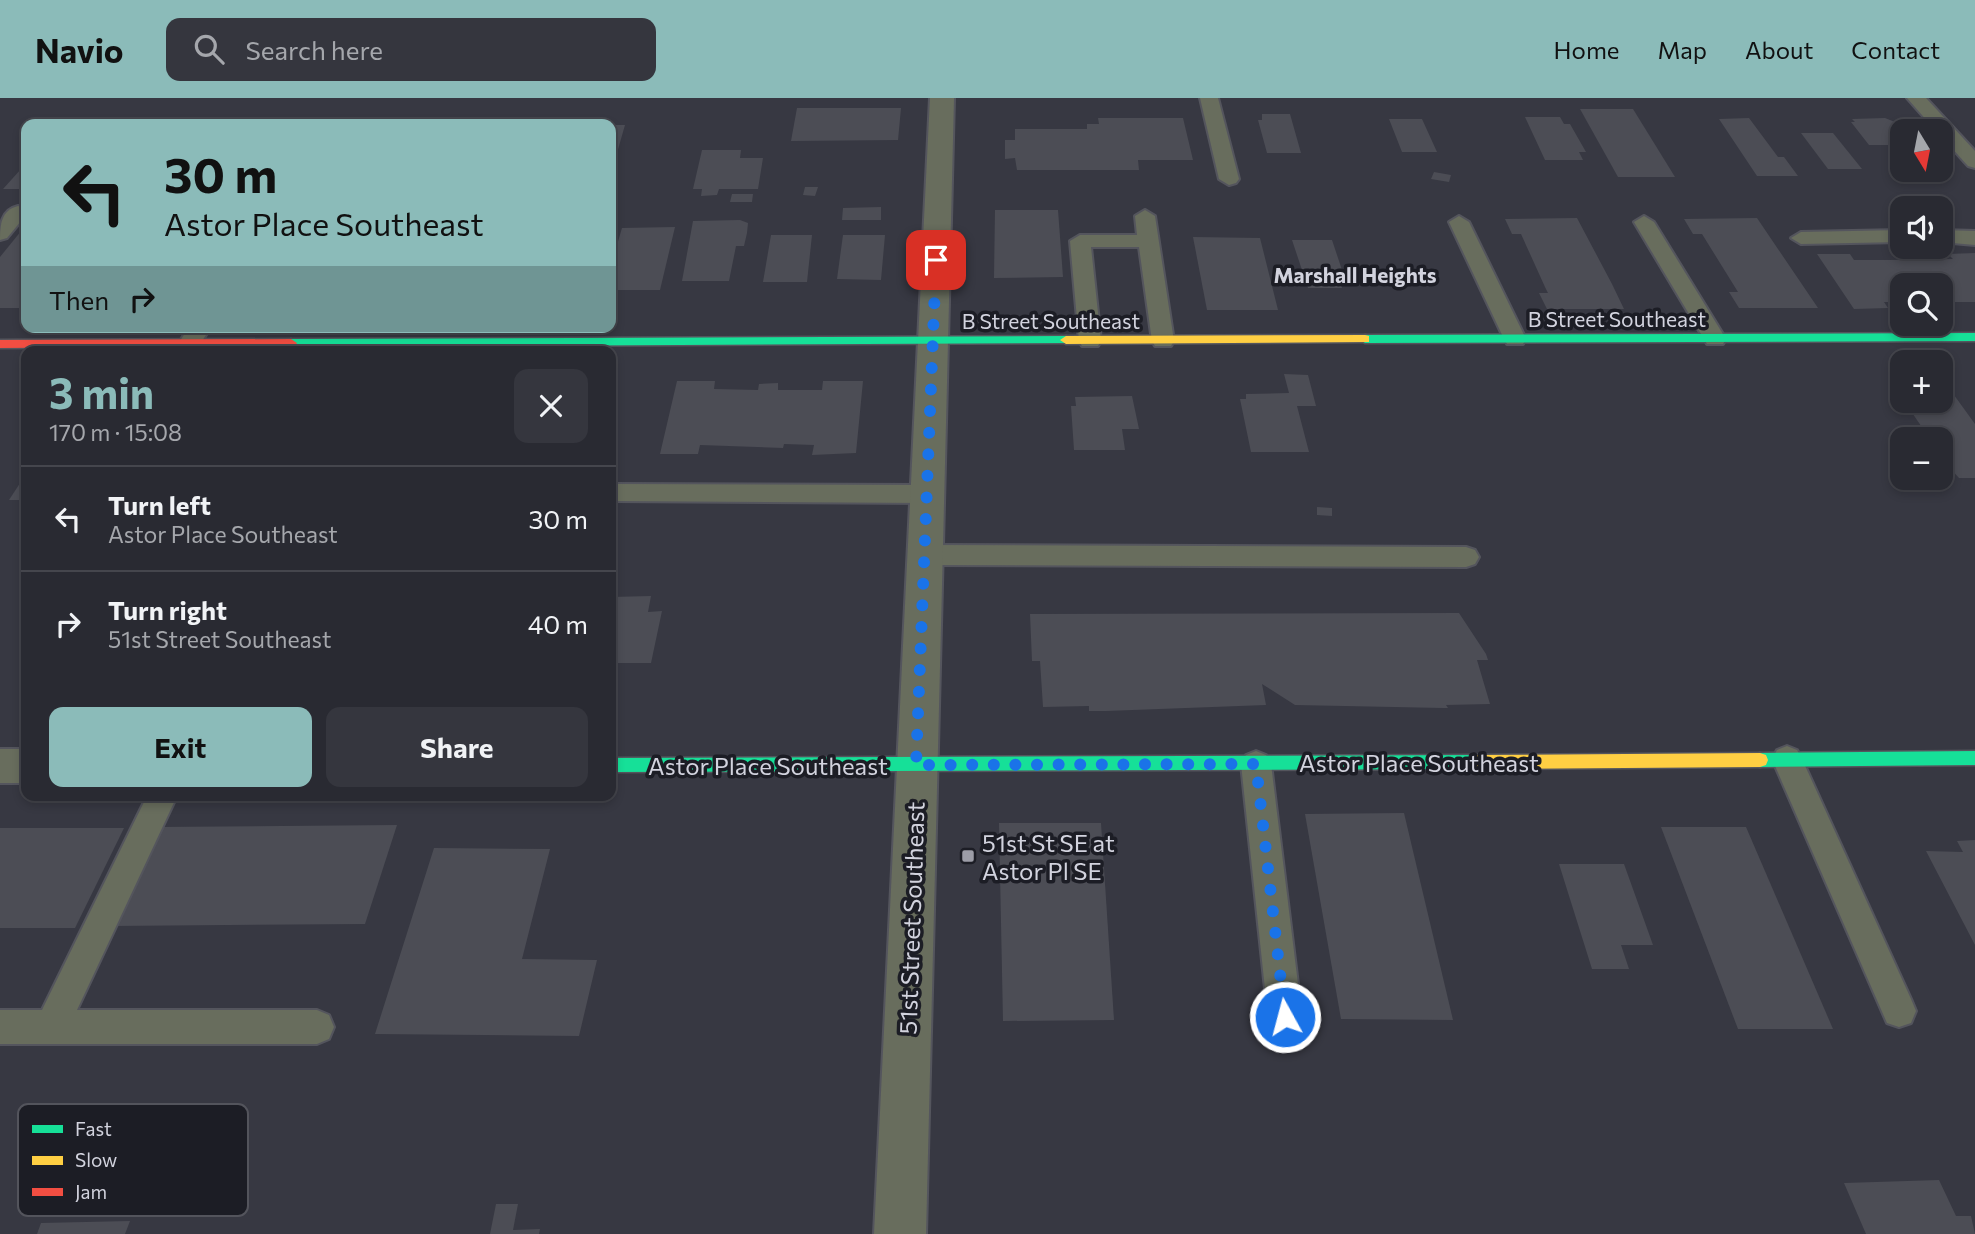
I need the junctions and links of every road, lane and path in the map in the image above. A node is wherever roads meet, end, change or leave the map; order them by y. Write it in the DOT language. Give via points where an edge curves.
graph roads {
  1 [pos="942,98"];
  2 [pos="1209,98"];
  3 [pos="1916,98"];
  4 [pos="1975,162"];
  5 [pos="1229,179"];
  6 [pos="18,212"];
  7 [pos="1145,216"];
  8 [pos="1459,222"];
  9 [pos="1644,222"];
  10 [pos="0,234"];
  11 [pos="1890,236"];
  12 [pos="1953,236"];
  13 [pos="1801,238"];
  14 [pos="1975,239"];
  15 [pos="1149,240"];
  16 [pos="347,335"];
  17 [pos="195,336"];
  18 [pos="1975,337"];
  19 [pos="1715,338"];
  20 [pos="1515,339"];
  21 [pos="933,341"];
  22 [pos="1090,341"];
  23 [pos="1163,341"];
  24 [pos="0,344"];
  25 [pos="616,492"];
  26 [pos="928,494"];
  27 [pos="925,555"];
  28 [pos="1466,557"];
  29 [pos="1975,758"];
  30 [pos="1787,759"];
  31 [pos="1256,764"];
  32 [pos="616,765"];
  33 [pos="916,765"];
  34 [pos="0,766"];
  35 [pos="21,766"];
  36 [pos="160,801"];
  37 [pos="1899,1011"];
  38 [pos="1285,1017"];
  39 [pos="0,1027"];
  40 [pos="52,1027"];
  41 [pos="317,1027"];
  42 [pos="900,1234"];
  1 -- 21 [label="street, 51st Street Southeast"];
  2 -- 5 [label="lane"];
  3 -- 4 [label="lane"];
  6 -- 10 [label="lane"];
  7 -- 15 [label="lane"];
  8 -- 20 [label="lane"];
  9 -- 19 [label="lane"];
  11 -- 13 [label="lane"];
  12 -- 14 [label="lane"];
  15 -- 22 [label="lane" via="1080,241"];
  15 -- 23 [label="lane"];
  16 -- 17 [label="street, B Street Southeast"];
  16 -- 21 [label="street, B Street Southeast"];
  17 -- 24 [label="street, B Street Southeast"];
  18 -- 19 [label="street, B Street Southeast"];
  19 -- 20 [label="street, B Street Southeast"];
  20 -- 23 [label="street, B Street Southeast"];
  21 -- 22 [label="street, B Street Southeast"];
  21 -- 26 [label="street, 51st Street Southeast"];
  22 -- 23 [label="street, B Street Southeast"];
  25 -- 26 [label="lane"];
  26 -- 27 [label="street, 51st Street Southeast"];
  27 -- 28 [label="lane"];
  27 -- 33 [label="street, 51st Street Southeast"];
  29 -- 30 [label="street, Astor Place Southeast"];
  30 -- 31 [label="street, Astor Place Southeast"];
  30 -- 37 [label="lane"];
  31 -- 33 [label="street, Astor Place Southeast"];
  31 -- 38 [label="lane"];
  32 -- 33 [label="street, Astor Place Southeast"];
  33 -- 42 [label="street, 51st Street Southeast"];
  34 -- 35 [label="street"];
  36 -- 40 [label="lane"];
  39 -- 40 [label="lane"];
  40 -- 41 [label="lane"];
}
